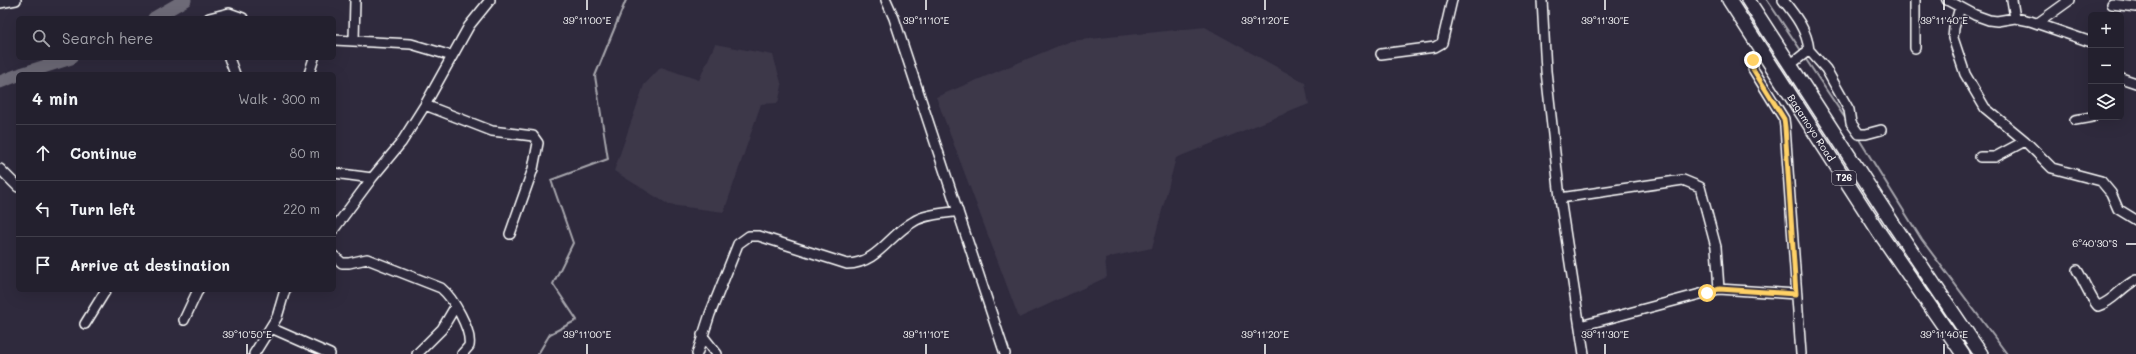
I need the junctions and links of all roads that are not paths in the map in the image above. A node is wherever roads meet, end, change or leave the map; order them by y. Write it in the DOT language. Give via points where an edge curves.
graph roads {
  1 [pos="16,0"];
  2 [pos="355,0"];
  3 [pos="490,0"];
  4 [pos="886,0"];
  5 [pos="1452,0"];
  6 [pos="1542,0"];
  7 [pos="1728,0"];
  8 [pos="1748,0"];
  9 [pos="1783,0"];
  10 [pos="1915,0"];
  11 [pos="1947,0"];
  12 [pos="2012,0"];
  13 [pos="2070,0"];
  14 [pos="0,3"];
  15 [pos="2112,4"];
  16 [pos="1960,7"];
  17 [pos="2136,7"];
  18 [pos="217,16"];
  19 [pos="237,16"];
  20 [pos="2015,18"];
  21 [pos="2038,23"];
  22 [pos="336,40"];
  23 [pos="354,40"];
  24 [pos="2088,41"];
  25 [pos="1915,48"];
  26 [pos="1809,50"];
  27 [pos="1762,52"];
  28 [pos="1381,54"];
  29 [pos="452,56"];
  30 [pos="230,60"];
  31 [pos="313,60"];
  32 [pos="1790,65"];
  33 [pos="234,72"];
  34 [pos="310,72"];
  35 [pos="2124,79"];
  36 [pos="2136,83"];
  37 [pos="425,105"];
  38 [pos="2088,118"];
  39 [pos="2075,120"];
  40 [pos="1881,130"];
  41 [pos="2025,141"];
  42 [pos="1980,157"];
  43 [pos="0,169"];
  44 [pos="336,173"];
  45 [pos="372,178"];
  46 [pos="16,185"];
  47 [pos="1560,198"];
  48 [pos="958,211"];
  49 [pos="2136,220"];
  50 [pos="336,226"];
  51 [pos="510,234"];
  52 [pos="336,258"];
  53 [pos="2078,270"];
  54 [pos="2136,280"];
  55 [pos="1719,289"];
  56 [pos="105,292"];
  57 [pos="197,292"];
  58 [pos="284,292"];
  59 [pos="1796,294"];
  60 [pos="455,308"];
  61 [pos="184,320"];
  62 [pos="85,324"];
  63 [pos="1580,326"];
  64 [pos="271,328"];
  65 [pos="702,335"];
  66 [pos="254,354"];
  67 [pos="330,354"];
  68 [pos="417,354"];
  69 [pos="462,354"];
  70 [pos="697,354"];
  71 [pos="717,354"];
  72 [pos="1005,354"];
  73 [pos="1584,354"];
  74 [pos="1801,354"];
  75 [pos="1963,354"];
  76 [pos="1981,354"];
  1 -- 14 [label="street"];
  2 -- 23 [label="street"];
  3 -- 29 [label="street" via="469,26"];
  4 -- 48 [label="street"];
  5 -- 28 [label="street" via="1442,43 1435,47"];
  6 -- 47 [label="street" via="1546,71"];
  7 -- 27 [label="highway, Bagamoyo Road / T26"];
  8 -- 32 [label="highway, Bagamoyo Road / T26"];
  9 -- 26 [label="street" via="1800,23 1808,39"];
  10 -- 25 [label="street"];
  11 -- 16 [label="street"];
  12 -- 20 [label="street"];
  13 -- 21 [label="street"];
  15 -- 17 [label="street"];
  16 -- 20 [label="street" via="1975,16 1989,20"];
  16 -- 41 [label="street" via="1953,38 1965,74 1985,108"];
  18 -- 19 [label="street" via="229,13"];
  20 -- 21 [label="street"];
  21 -- 24 [label="street"];
  22 -- 23 [label="street"];
  23 -- 29 [label="street" via="411,44"];
  26 -- 32 [label="street"];
  26 -- 40 [label="street" via="1826,69 1849,110 1851,123 1859,134"];
  27 -- 59 [label="street" via="1753,60 1752,66 1784,119"];
  27 -- 75 [label="highway, Bagamoyo Road / T26"];
  29 -- 37 [label="street"];
  30 -- 33 [label="street"];
  31 -- 34 [label="street"];
  32 -- 76 [label="highway, Bagamoyo Road / T26"];
  35 -- 36 [label="street"];
  37 -- 45 [label="street" via="401,143"];
  37 -- 51 [label="street" via="492,131 533,136 538,143 533,169"];
  38 -- 39 [label="street"];
  41 -- 42 [label="street" via="1995,157"];
  41 -- 49 [label="street" via="2052,168 2101,181 2111,193 2118,209"];
  43 -- 46 [label="street"];
  44 -- 45 [label="street"];
  45 -- 50 [label="street"];
  47 -- 55 [label="street" via="1683,180 1695,184 1700,187 1716,247"];
  47 -- 63 [label="street"];
  48 -- 65 [label="street" via="914,221 872,257 858,264 847,264 759,236 749,236 738,244"];
  48 -- 72 [label="street"];
  52 -- 60 [label="street" via="349,264 367,259 441,288 448,294"];
  53 -- 54 [label="street" via="2094,304 2098,306 2108,303 2126,285"];
  55 -- 59 [label="street"];
  55 -- 63 [label="street"];
  56 -- 62 [label="street"];
  57 -- 61 [label="street"];
  58 -- 64 [label="street"];
  59 -- 74 [label="street"];
  60 -- 68 [label="street" via="442,329"];
  60 -- 69 [label="street" via="469,336 469,346"];
  63 -- 73 [label="street"];
  64 -- 66 [label="street"];
  64 -- 67 [label="street"];
  65 -- 70 [label="street"];
  65 -- 71 [label="street"];
}
